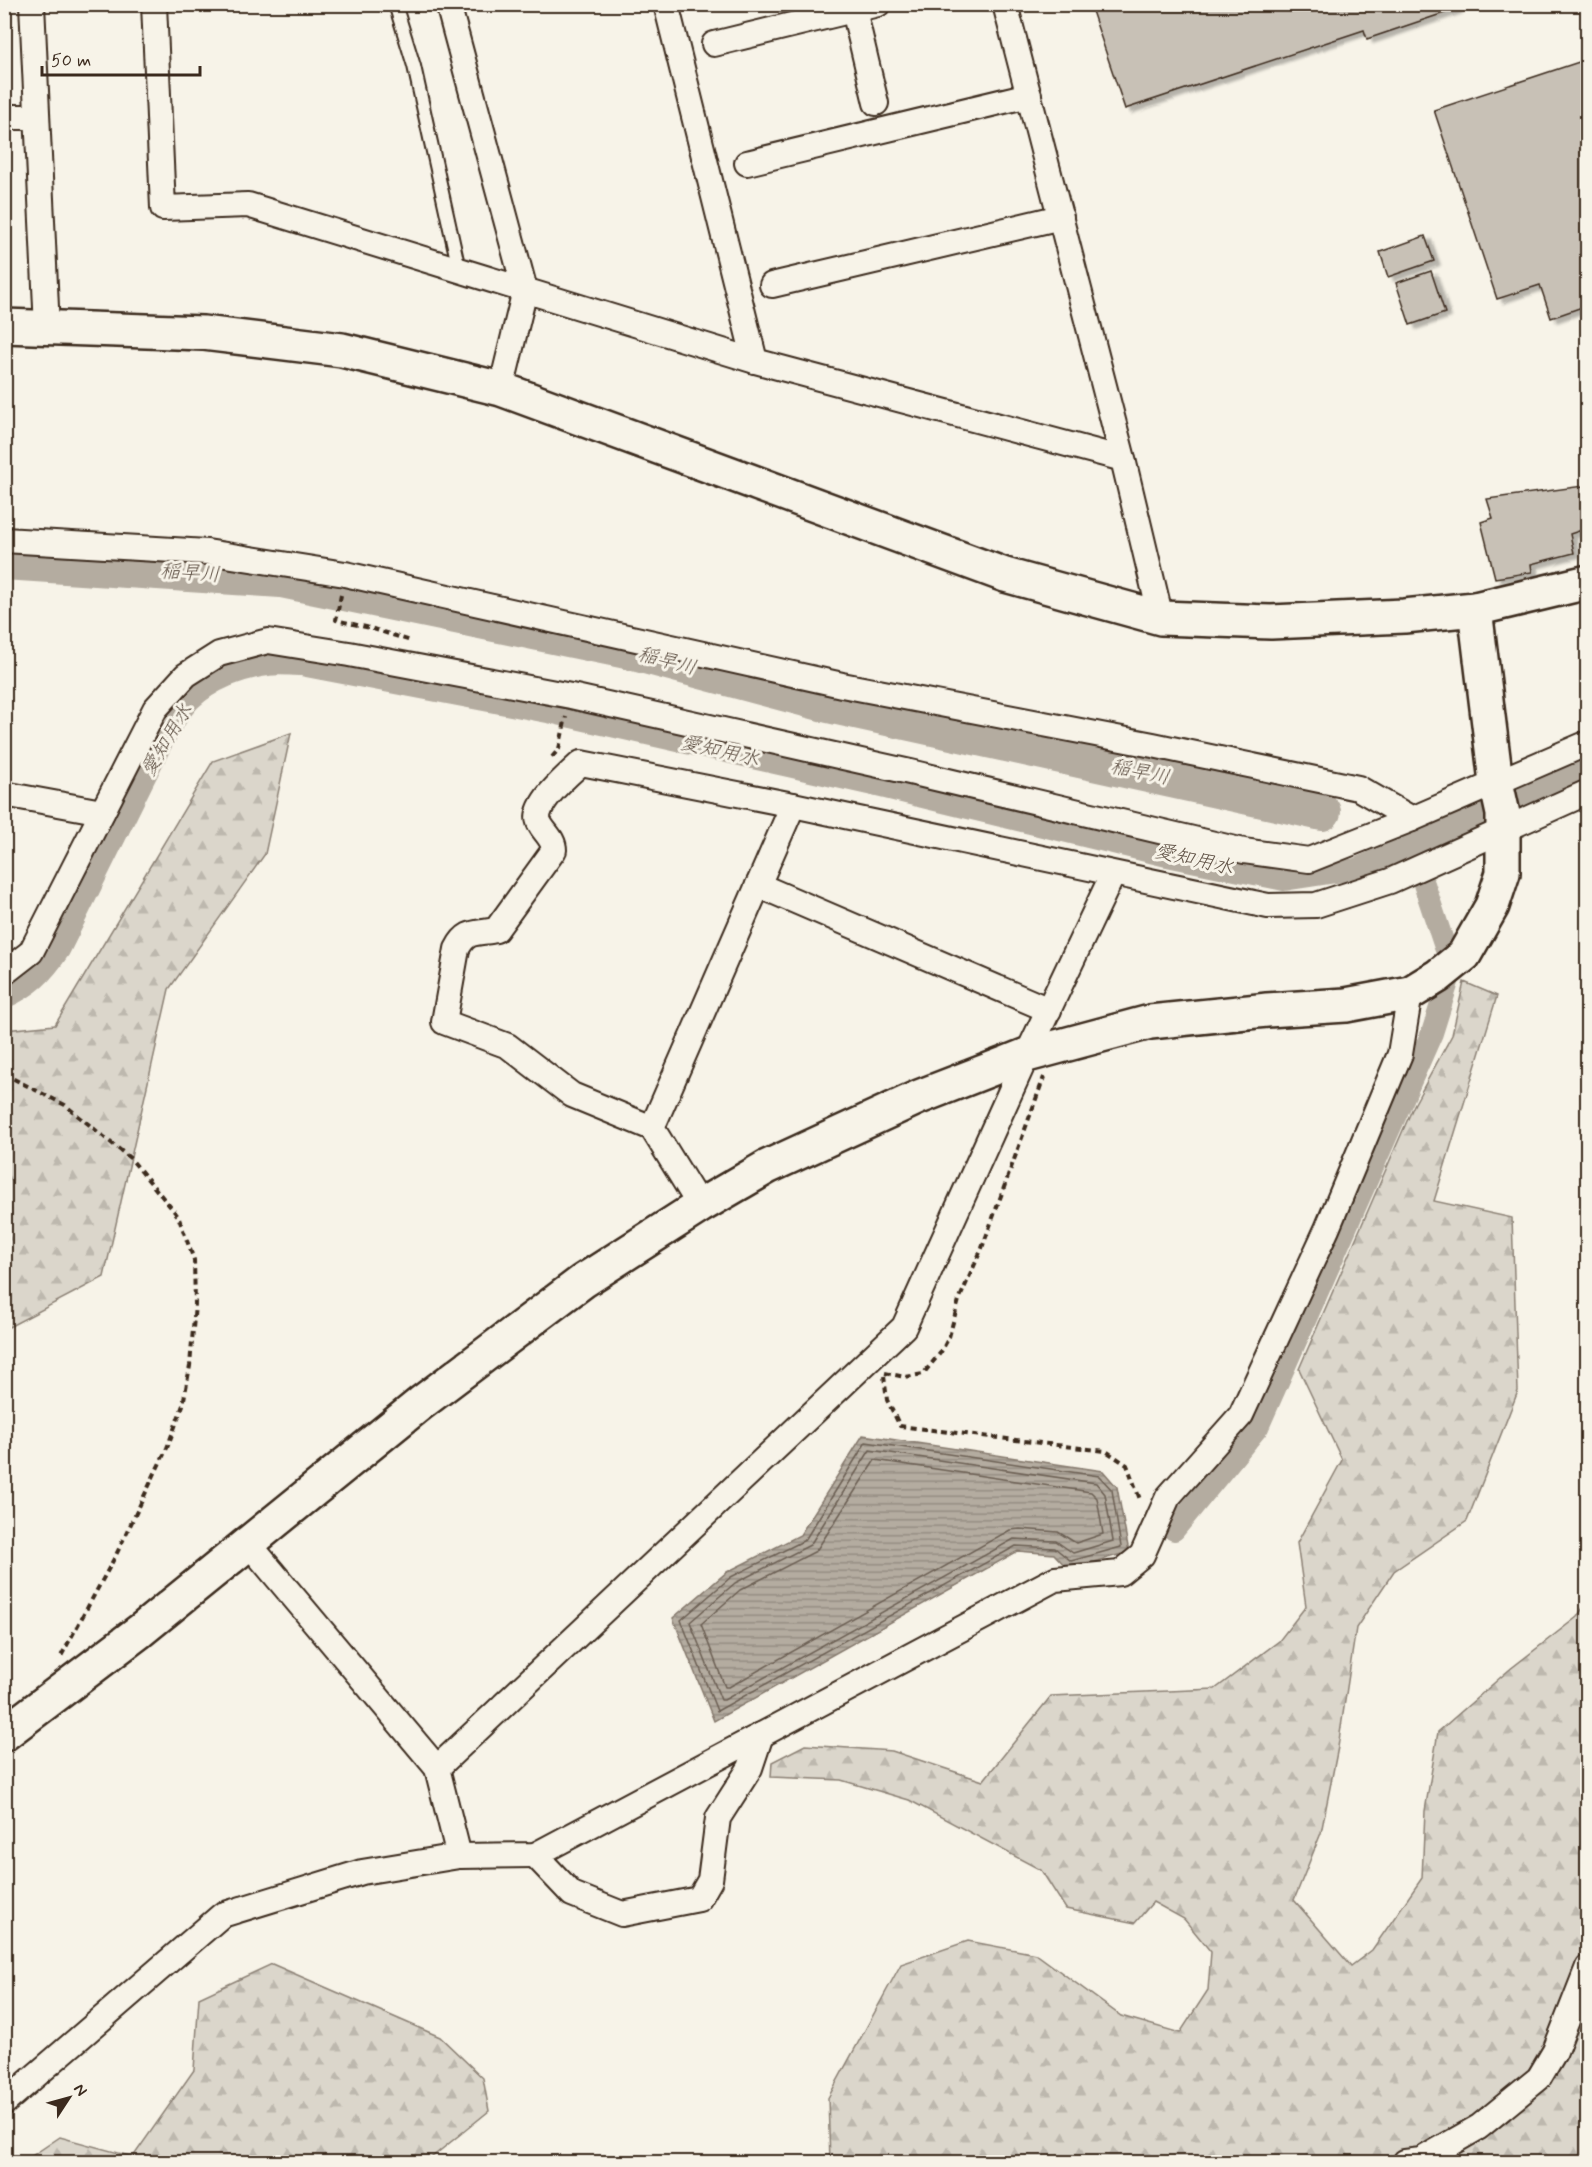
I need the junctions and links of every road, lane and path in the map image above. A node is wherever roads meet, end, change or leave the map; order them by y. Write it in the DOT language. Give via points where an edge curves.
graph roads {
  1 [pos="32,4"];
  2 [pos="153,4"];
  3 [pos="395,4"];
  4 [pos="448,4"];
  5 [pos="666,4"];
  6 [pos="878,4"];
  7 [pos="1005,4"];
  8 [pos="854,10"];
  9 [pos="714,44"];
  10 [pos="1029,95"];
  11 [pos="876,104"];
  12 [pos="4,117"];
  13 [pos="37,117"];
  14 [pos="747,163"];
  15 [pos="1060,217"];
  16 [pos="459,269"];
  17 [pos="772,285"];
  18 [pos="525,290"];
  19 [pos="4,326"];
  20 [pos="47,329"];
  21 [pos="755,360"];
  22 [pos="501,389"];
  23 [pos="1124,459"];
  24 [pos="4,540"];
  25 [pos="1587,582"];
  26 [pos="1475,609"];
  27 [pos="1161,618"];
  28 [pos="1587,743"];
  29 [pos="1496,782"];
  30 [pos="1587,792"];
  31 [pos="4,794"];
  32 [pos="793,805"];
  33 [pos="102,812"];
  34 [pos="1412,819"];
  35 [pos="1504,822"];
  36 [pos="1113,874"];
  37 [pos="758,885"];
  38 [pos="4,973"];
  39 [pos="1410,993"];
  40 [pos="1049,1010"];
  41 [pos="1041,1052"];
  42 [pos="4,1074"];
  43 [pos="652,1128"];
  44 [pos="699,1206"];
  45 [pos="1153,1531"];
  46 [pos="249,1544"];
  47 [pos="55,1666"];
  48 [pos="4,1734"];
  49 [pos="761,1735"];
  50 [pos="437,1768"];
  51 [pos="535,1855"];
  52 [pos="459,1856"];
  53 [pos="1587,1967"];
  54 [pos="4,2103"];
  55 [pos="1405,2163"];
  1 -- 13 [label="street"];
  2 -- 16 [label="street" via="163,208 248,204"];
  3 -- 16 [label="lane" via="414,66"];
  4 -- 18 [label="street"];
  5 -- 21 [label="street"];
  6 -- 8 [label="street"];
  7 -- 10 [label="street"];
  8 -- 9 [label="street"];
  8 -- 11 [label="street"];
  10 -- 14 [label="street"];
  10 -- 15 [label="street"];
  12 -- 13 [label="street"];
  13 -- 20 [label="street"];
  15 -- 17 [label="street"];
  15 -- 23 [label="street"];
  16 -- 18 [label="street"];
  18 -- 21 [label="street"];
  18 -- 22 [label="street"];
  19 -- 20 [label="street"];
  20 -- 22 [label="street" via="203,333 342,350"];
  21 -- 23 [label="street"];
  22 -- 27 [label="street" via="1005,575"];
  23 -- 27 [label="street"];
  24 -- 34 [label="street" via="207,552 345,574 842,685 1358,788"];
  25 -- 26 [label="street"];
  26 -- 27 [label="street" via="1271,622"];
  26 -- 29 [label="street"];
  28 -- 29 [label="street"];
  29 -- 34 [label="street"];
  29 -- 35 [label="street"];
  30 -- 35 [label="street"];
  31 -- 33 [label="street"];
  32 -- 36 [label="street"];
  32 -- 37 [label="street"];
  32 -- 43 [label="street" via="581,763 543,801 537,814 554,850 496,930 471,933 462,939 444,1022 508,1047 572,1095"];
  33 -- 34 [label="street" via="155,709 186,675 219,654 268,641 571,696 1244,851 1309,860"];
  33 -- 38 [label="street" via="31,952"];
  35 -- 36 [label="street" via="1390,881 1316,905 1268,906"];
  35 -- 39 [label="street" via="1503,873 1492,906 1464,955"];
  36 -- 40 [label="street"];
  37 -- 40 [label="street"];
  37 -- 43 [label="street"];
  39 -- 41 [label="street" via="1346,1005 1150,1022"];
  39 -- 45 [label="street" via="1400,1054 1327,1229 1241,1415 1168,1497"];
  40 -- 41 [label="street"];
  41 -- 44 [label="street" via="919,1097 767,1167"];
  41 -- 45 [label="path" via="982,1248 945,1345 923,1374 905,1377 884,1372 887,1400 900,1426 1106,1451 1127,1464"];
  41 -- 50 [label="street" via="904,1327"];
  42 -- 47 [label="path" via="65,1105 131,1159 178,1216 194,1260 195,1304 183,1405 116,1556"];
  43 -- 44 [label="street"];
  44 -- 46 [label="street" via="573,1288 421,1403"];
  45 -- 49 [label="street" via="1142,1555 1120,1573 1055,1579"];
  46 -- 48 [label="street"];
  46 -- 50 [label="street"];
  49 -- 51 [label="street"];
  49 -- 51 [label="street" via="750,1768 718,1818 710,1880 699,1899 622,1914 572,1894"];
  50 -- 52 [label="street"];
  51 -- 52 [label="street"];
  52 -- 54 [label="street" via="362,1872 222,1915"];
  53 -- 55 [label="street" via="1555,2051 1539,2078 1479,2127 1421,2160"];
}
